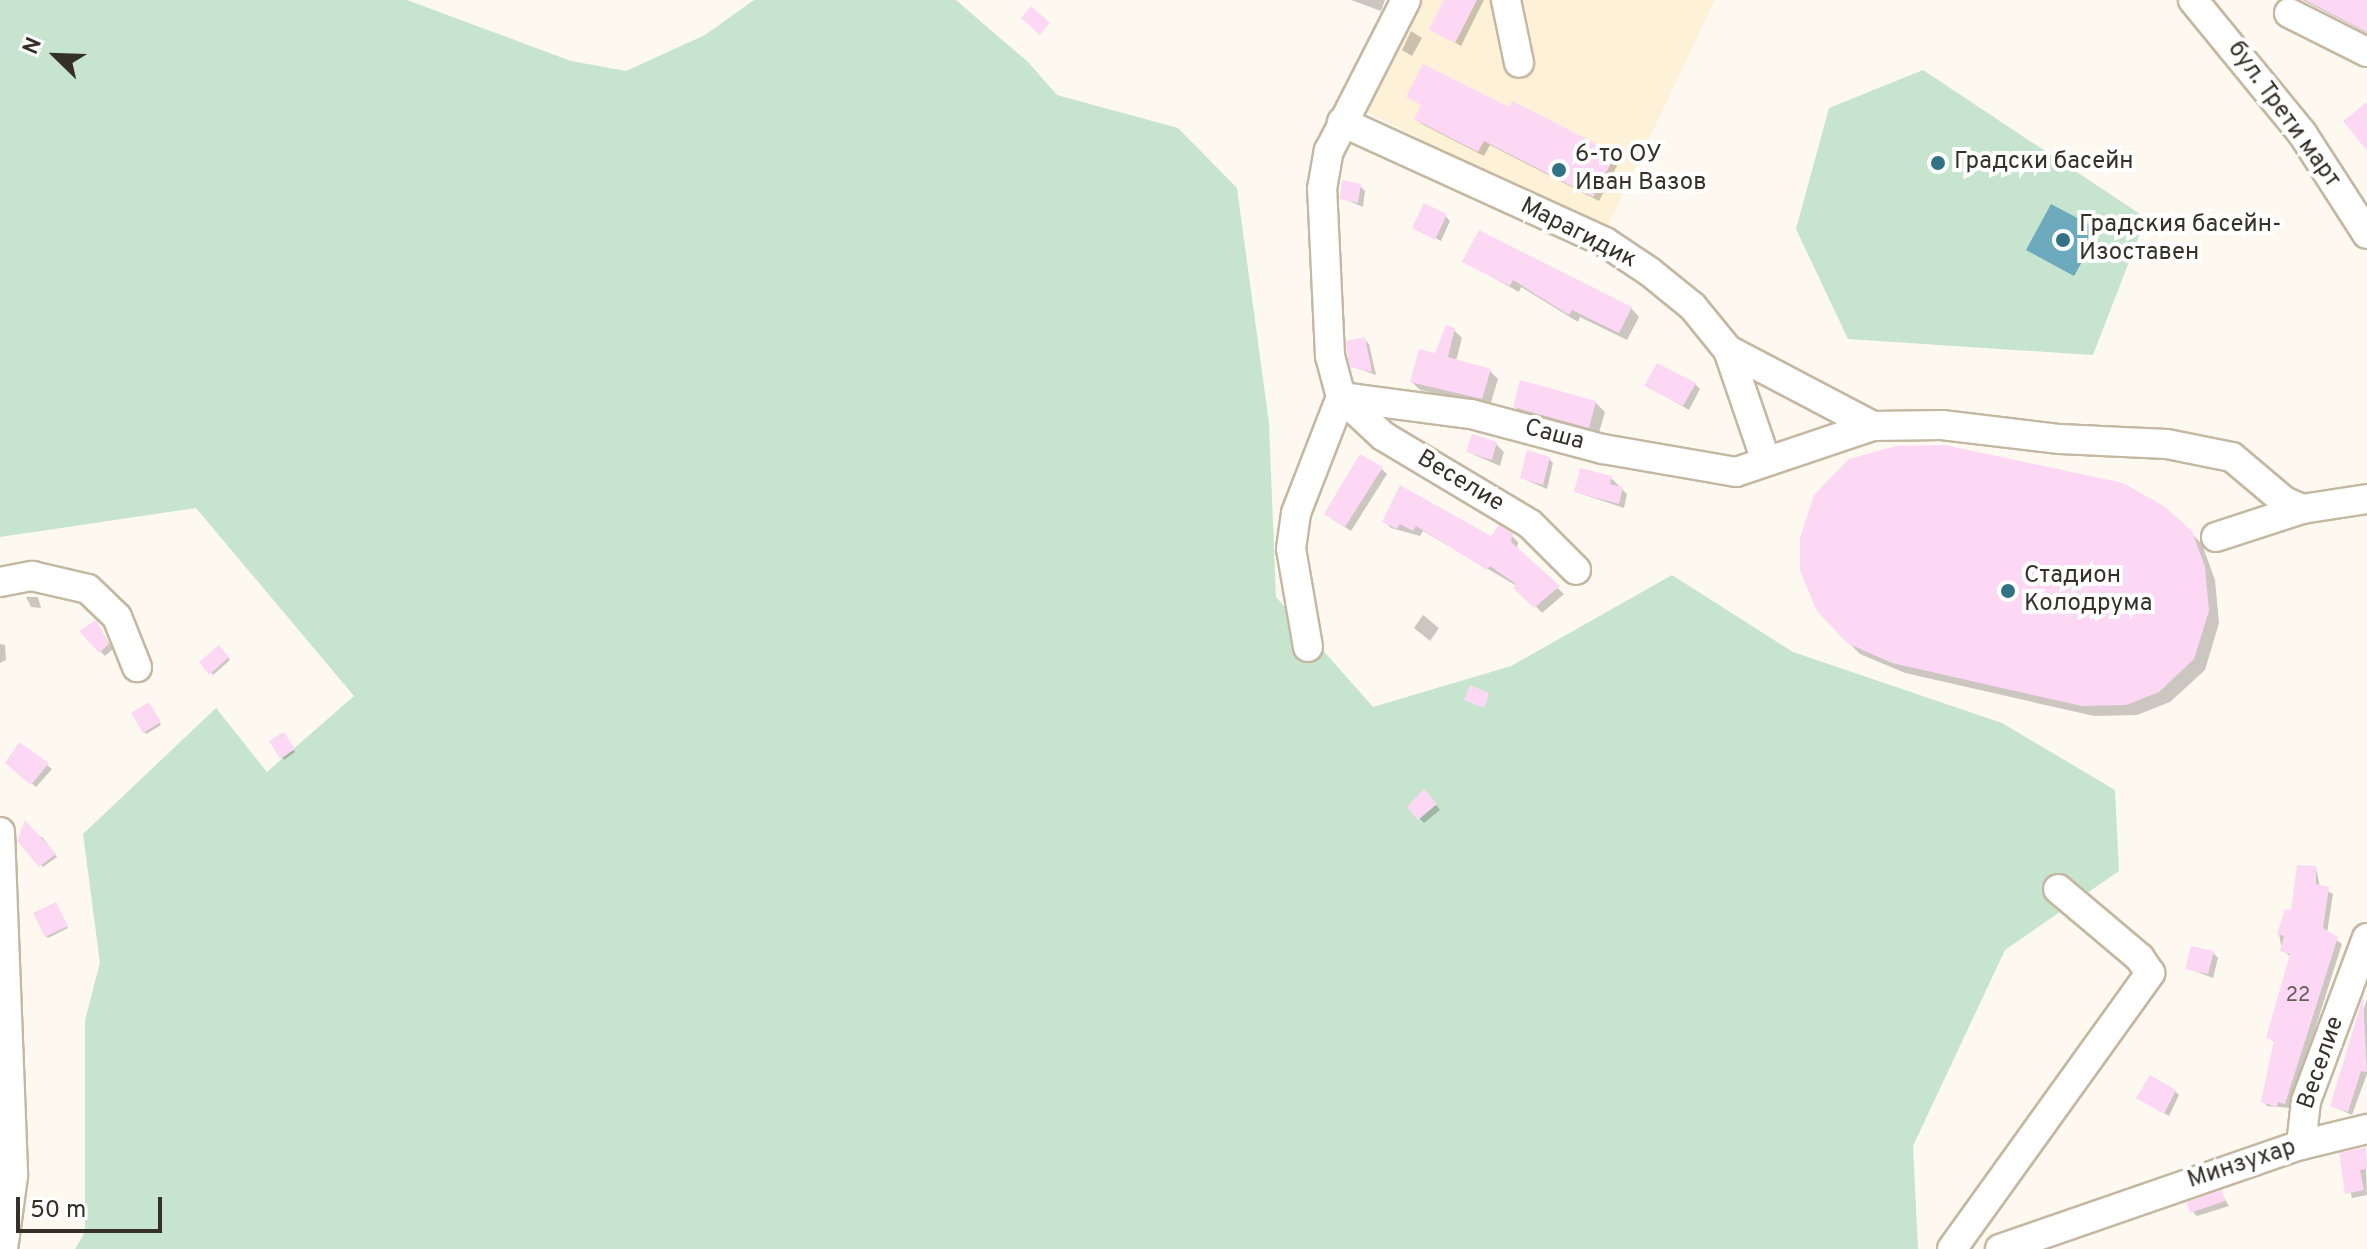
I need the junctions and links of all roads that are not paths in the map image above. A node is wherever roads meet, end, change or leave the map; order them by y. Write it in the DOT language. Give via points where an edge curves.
graph roads {
  1 [pos="1406,0"];
  2 [pos="1506,0"];
  3 [pos="2193,0"];
  4 [pos="2289,13"];
  5 [pos="2367,52"];
  6 [pos="1519,63"];
  7 [pos="1342,122"];
  8 [pos="2367,234"];
  9 [pos="1728,350"];
  10 [pos="1341,397"];
  11 [pos="1873,426"];
  12 [pos="1766,461"];
  13 [pos="2367,499"];
  14 [pos="2302,509"];
  15 [pos="2216,537"];
  16 [pos="1576,570"];
  17 [pos="0,582"];
  18 [pos="1308,647"];
  19 [pos="137,667"];
  20 [pos="0,832"];
  21 [pos="2058,889"];
  22 [pos="2367,938"];
  23 [pos="2367,1129"];
  24 [pos="2301,1145"];
  25 [pos="3,1249"];
  26 [pos="1952,1249"];
  27 [pos="2000,1249"];
  1 -- 7 [label="street"];
  2 -- 6 [label="street"];
  3 -- 8 [label="street, бул. Трети март" via="2302,133"];
  4 -- 5 [label="street"];
  7 -- 9 [label="street, Марагидик" via="1605,242 1693,307"];
  7 -- 10 [label="street" via="1329,151 1322,189 1330,356"];
  9 -- 11 [label="street"];
  9 -- 12 [label="street, Марагидик"];
  10 -- 12 [label="street, Саша" via="1471,414 1706,470 1736,472"];
  10 -- 16 [label="street, Веселие" via="1383,436 1530,524"];
  10 -- 18 [label="street" via="1296,513 1291,549"];
  11 -- 12 [label="street, Саша"];
  11 -- 14 [label="street" via="1942,425 2200,448 2232,457 2284,501"];
  13 -- 14 [label="street"];
  14 -- 15 [label="street"];
  17 -- 19 [label="street" via="32,576 88,589 117,617"];
  20 -- 25 [label="street" via="13,1176"];
  21 -- 26 [label="street" via="2140,958 2150,973"];
  22 -- 24 [label="street, Веселие" via="2306,1101"];
  23 -- 24 [label="street, Минзухар"];
  24 -- 27 [label="street, Минзухар"];
}
